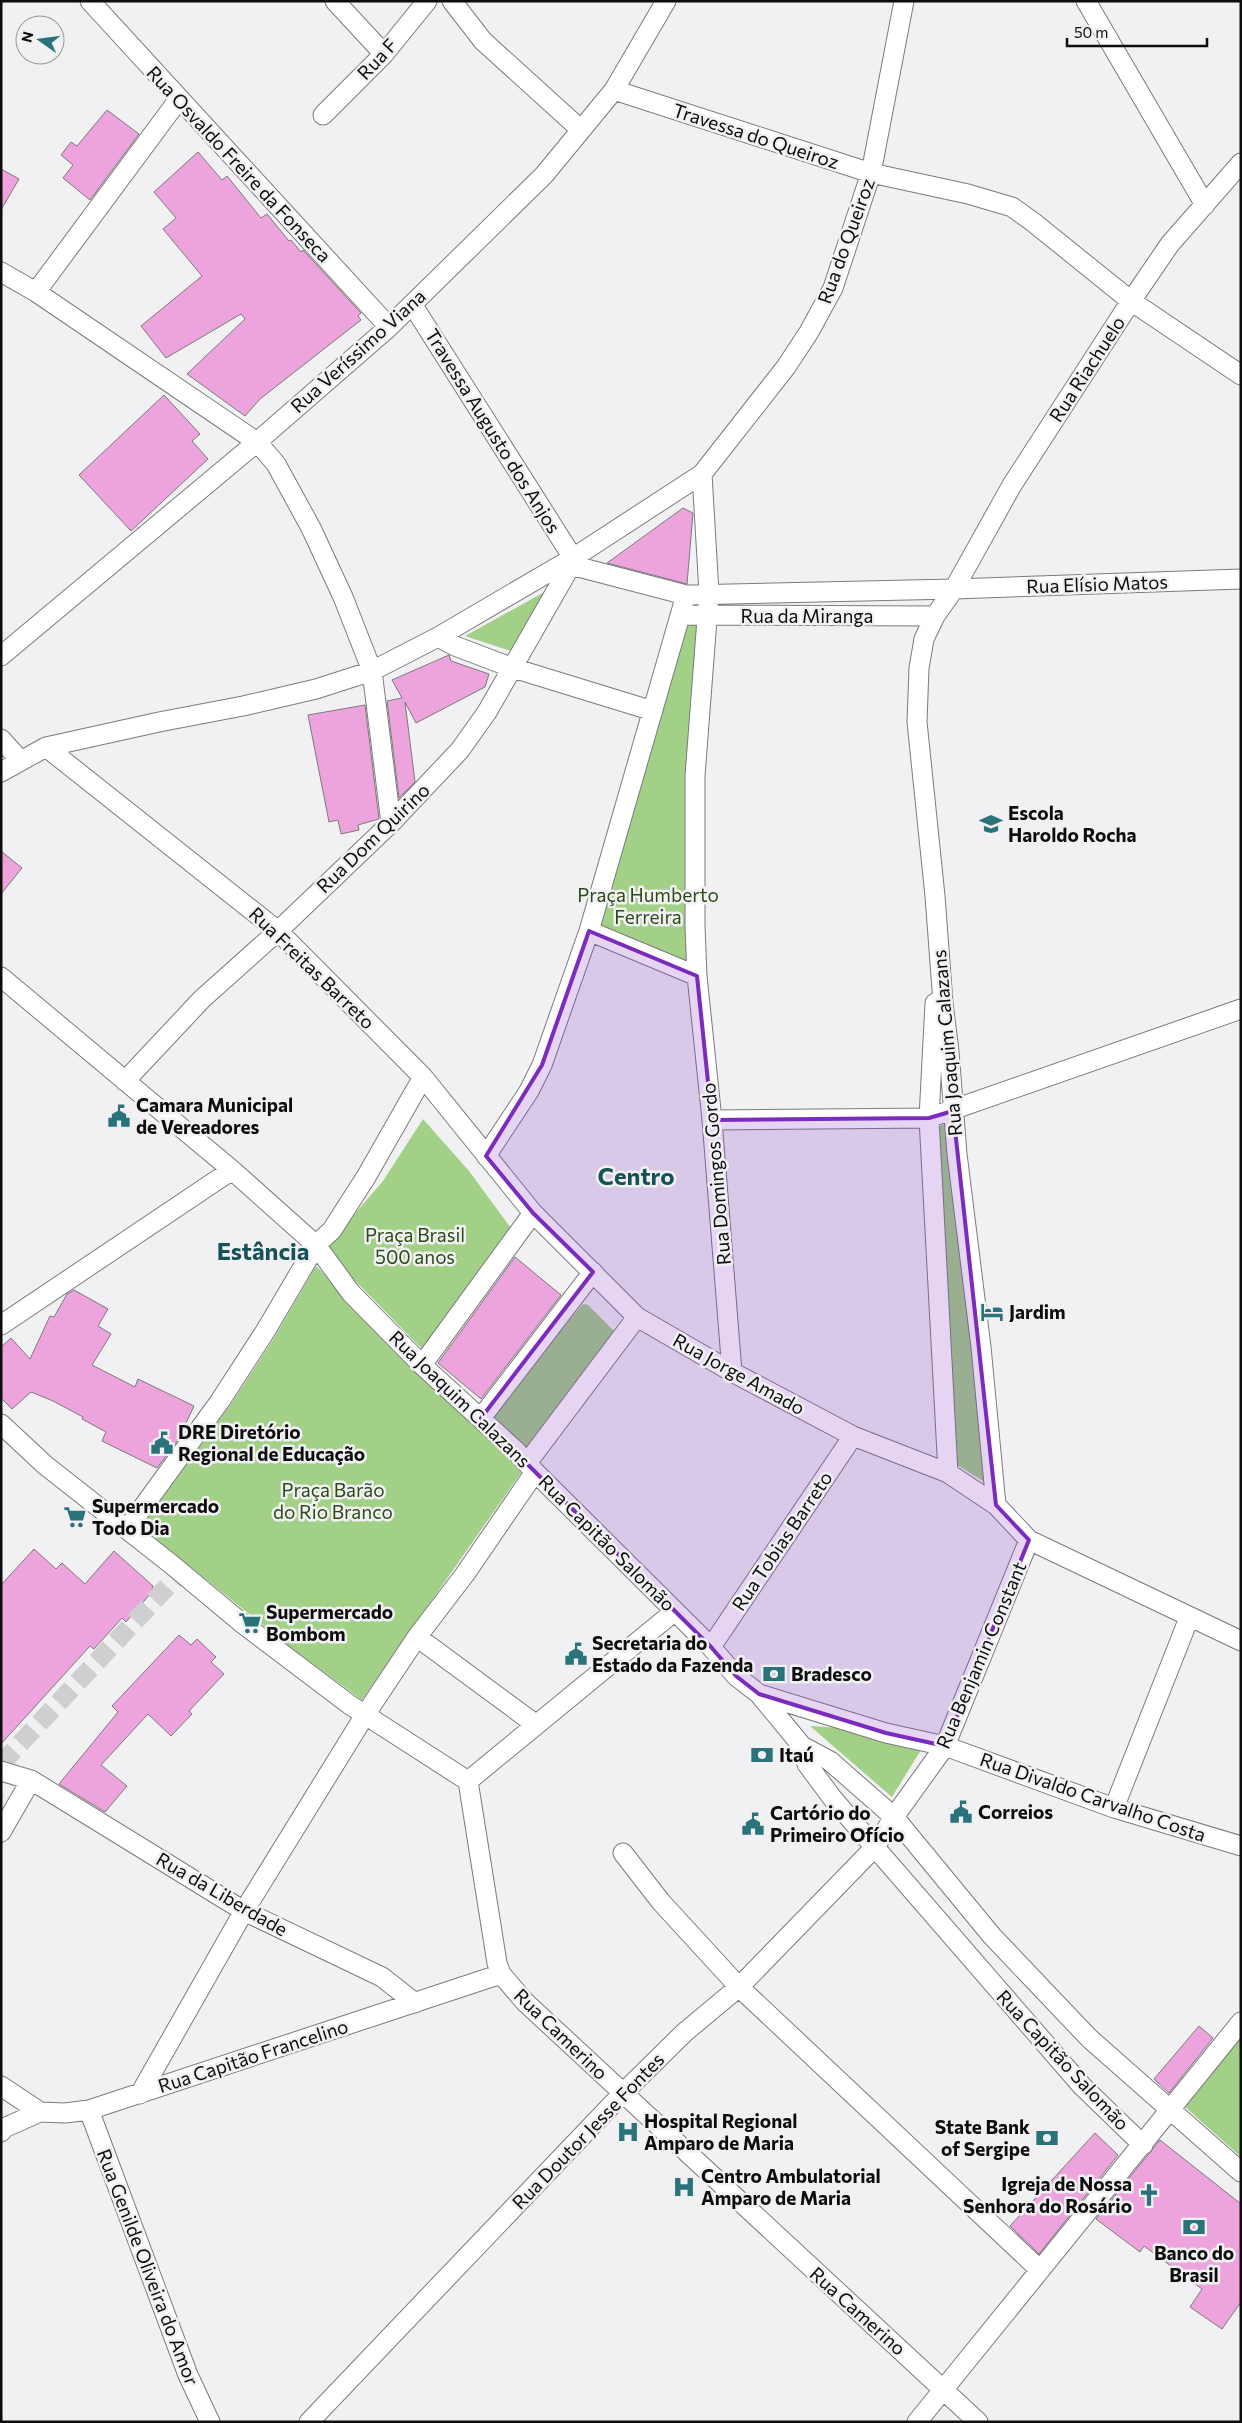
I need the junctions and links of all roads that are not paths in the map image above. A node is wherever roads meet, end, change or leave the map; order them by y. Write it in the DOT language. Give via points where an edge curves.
graph roads {
  1 [pos="90,1"];
  2 [pos="335,1"];
  3 [pos="427,1"];
  4 [pos="452,1"];
  5 [pos="666,1"];
  6 [pos="904,1"];
  7 [pos="1086,1"];
  8 [pos="384,54"];
  9 [pos="614,90"];
  10 [pos="179,99"];
  11 [pos="323,115"];
  12 [pos="580,130"];
  13 [pos="1241,163"];
  14 [pos="871,173"];
  15 [pos="1204,204"];
  16 [pos="1,272"];
  17 [pos="36,292"];
  18 [pos="1131,301"];
  19 [pos="412,304"];
  20 [pos="389,326"];
  21 [pos="1241,375"];
  22 [pos="257,442"];
  23 [pos="702,474"];
  24 [pos="572,562"];
  25 [pos="1241,579"];
  26 [pos="954,589"];
  27 [pos="709,593"];
  28 [pos="686,595"];
  29 [pos="680,615"];
  30 [pos="708,616"];
  31 [pos="935,616"];
  32 [pos="438,637"];
  33 [pos="1,656"];
  34 [pos="512,668"];
  35 [pos="372,671"];
  36 [pos="653,711"];
  37 [pos="1,739"];
  38 [pos="46,746"];
  39 [pos="20,760"];
  40 [pos="1,772"];
  41 [pos="391,823"];
  42 [pos="278,930"];
  43 [pos="589,931"];
  44 [pos="939,955"];
  45 [pos="697,976"];
  46 [pos="1,977"];
  47 [pos="1241,1009"];
  48 [pos="423,1077"];
  49 [pos="125,1081"];
  50 [pos="953,1111"];
  51 [pos="929,1118"];
  52 [pos="712,1120"];
  53 [pos="486,1156"];
  54 [pos="232,1170"];
  55 [pos="533,1214"];
  56 [pos="316,1245"];
  57 [pos="593,1272"];
  58 [pos="637,1317"];
  59 [pos="1,1325"];
  60 [pos="422,1365"];
  61 [pos="732,1372"];
  62 [pos="481,1418"];
  63 [pos="1,1424"];
  64 [pos="853,1436"];
  65 [pos="531,1467"];
  66 [pos="948,1473"];
  67 [pos="996,1504"];
  68 [pos="127,1529"];
  69 [pos="1029,1540"];
  70 [pos="674,1611"];
  71 [pos="1189,1618"];
  72 [pos="417,1637"];
  73 [pos="1241,1641"];
  74 [pos="712,1646"];
  75 [pos="759,1694"];
  76 [pos="365,1715"];
  77 [pos="535,1724"];
  78 [pos="802,1746"];
  79 [pos="945,1746"];
  80 [pos="1,1771"];
  81 [pos="31,1780"];
  82 [pos="468,1781"];
  83 [pos="1114,1808"];
  84 [pos="894,1817"];
  85 [pos="1,1832"];
  86 [pos="1241,1846"];
  87 [pos="875,1847"];
  88 [pos="623,1853"];
  89 [pos="244,1911"];
  90 [pos="500,1974"];
  91 [pos="739,1987"];
  92 [pos="415,2003"];
  93 [pos="1241,2022"];
  94 [pos="1,2086"];
  95 [pos="623,2093"];
  96 [pos="140,2094"];
  97 [pos="1170,2108"];
  98 [pos="88,2110"];
  99 [pos="40,2112"];
  100 [pos="3,2130"];
  101 [pos="1143,2145"];
  102 [pos="1241,2172"];
  103 [pos="1040,2270"];
  104 [pos="944,2389"];
  105 [pos="210,2422"];
  106 [pos="309,2422"];
  107 [pos="916,2422"];
  108 [pos="978,2422"];
  1 -- 10 [label="street, Rua Osvaldo Freire da Fonseca"];
  2 -- 8 [label="street"];
  3 -- 8 [label="street, Rua F"];
  4 -- 12 [label="street" via="490,47"];
  5 -- 9 [label="street, Rua Veríssimo Viana"];
  6 -- 14 [label="street, Rua do Queiroz"];
  7 -- 15 [label="street"];
  8 -- 11 [label="street, Rua F"];
  9 -- 12 [label="street, Rua Veríssimo Viana"];
  9 -- 14 [label="street, Travessa do Queiroz"];
  10 -- 17 [label="street"];
  10 -- 20 [label="street, Rua Osvaldo Freire da Fonseca"];
  12 -- 19 [label="street, Rua Veríssimo Viana" via="544,175"];
  13 -- 15 [label="street, Rua Riachuelo"];
  14 -- 18 [label="street, Travessa do Queiroz" via="1012,207"];
  14 -- 23 [label="street, Rua do Queiroz" via="833,288 809,332 786,367"];
  15 -- 18 [label="street, Rua Riachuelo" via="1170,244"];
  16 -- 17 [label="street"];
  17 -- 22 [label="street"];
  18 -- 21 [label="street, Travessa do Queiroz"];
  18 -- 26 [label="street, Rua Riachuelo" via="1012,485"];
  19 -- 20 [label="street, Rua Veríssimo Viana"];
  19 -- 24 [label="street, Travessa Augusto dos Anjos"];
  20 -- 22 [label="street, Rua Veríssimo Viana"];
  22 -- 33 [label="street, Rua Veríssimo Viana"];
  22 -- 35 [label="street" via="276,464 311,528 344,597"];
  23 -- 24 [label="street, Rua do Queiroz"];
  23 -- 27 [label="street"];
  24 -- 28 [label="street, Rua da Miranga"];
  24 -- 32 [label="street, Rua do Queiroz"];
  24 -- 34 [label="street, Rua Dom Quirino"];
  25 -- 26 [label="street, Rua Elísio Matos"];
  26 -- 27 [label="street, Rua da Miranga"];
  26 -- 31 [label="street, Rua Joaquim Calazans"];
  27 -- 28 [label="street, Rua da Miranga"];
  27 -- 30 [label="street"];
  28 -- 29 [label="street"];
  29 -- 30 [label="street, Rua da Miranga"];
  29 -- 36 [label="street"];
  30 -- 31 [label="street, Rua da Miranga"];
  30 -- 45 [label="street" via="695,776"];
  31 -- 44 [label="street, Rua Joaquim Calazans" via="924,639 919,668 917,722"];
  32 -- 34 [label="street"];
  32 -- 35 [label="street, Rua do Queiroz"];
  34 -- 36 [label="street"];
  34 -- 41 [label="street, Rua Dom Quirino" via="460,750"];
  35 -- 38 [label="street, Rua do Queiroz" via="316,689 243,706"];
  35 -- 41 [label="street"];
  36 -- 43 [label="street"];
  37 -- 39 [label="street"];
  38 -- 39 [label="street, Rua do Queiroz"];
  38 -- 42 [label="street, Rua Freitas Barreto"];
  39 -- 40 [label="street, Rua do Queiroz"];
  41 -- 42 [label="street, Rua Dom Quirino"];
  42 -- 48 [label="street, Rua Freitas Barreto"];
  42 -- 49 [label="street, Rua Dom Quirino" via="202,999"];
  43 -- 45 [label="street"];
  43 -- 53 [label="street" via="542,1066"];
  44 -- 50 [label="street, Rua Joaquim Calazans"];
  44 -- 51 [label="street" via="931,1044"];
  45 -- 52 [label="street, Rua Domingos Gordo"];
  46 -- 49 [label="street, Rua Joaquim Calazans"];
  47 -- 50 [label="street"];
  48 -- 53 [label="street, Rua Freitas Barreto"];
  48 -- 56 [label="street" via="361,1185 332,1230"];
  49 -- 54 [label="street, Rua Joaquim Calazans"];
  50 -- 51 [label="street"];
  50 -- 67 [label="street, Rua Joaquim Calazans"];
  51 -- 52 [label="street"];
  51 -- 66 [label="street"];
  52 -- 61 [label="street, Rua Domingos Gordo"];
  53 -- 55 [label="street, Rua Jorge Amado"];
  54 -- 56 [label="street, Rua Joaquim Calazans"];
  54 -- 59 [label="street"];
  55 -- 57 [label="street, Rua Jorge Amado"];
  55 -- 60 [label="street"];
  56 -- 60 [label="street, Rua Joaquim Calazans" via="351,1293"];
  56 -- 68 [label="street" via="220,1401"];
  57 -- 58 [label="street, Rua Jorge Amado"];
  57 -- 62 [label="street"];
  58 -- 61 [label="street, Rua Jorge Amado"];
  58 -- 65 [label="street"];
  60 -- 62 [label="street, Rua Joaquim Calazans"];
  61 -- 64 [label="street, Rua Jorge Amado"];
  62 -- 65 [label="street, Rua Joaquim Calazans"];
  63 -- 68 [label="street" via="45,1465"];
  64 -- 66 [label="street, Rua Jorge Amado"];
  64 -- 74 [label="street, Rua Tobias Barreto"];
  65 -- 70 [label="street, Rua Capitão Salomão"];
  65 -- 72 [label="street, Rua Joaquim Calazans" via="466,1574"];
  66 -- 67 [label="street, Rua Jorge Amado"];
  67 -- 69 [label="street, Rua Jorge Amado"];
  68 -- 76 [label="street" via="243,1624"];
  69 -- 71 [label="street"];
  69 -- 79 [label="street, Rua Benjamin Constant"];
  70 -- 74 [label="street, Rua Capitão Salomão"];
  70 -- 77 [label="street"];
  71 -- 73 [label="street"];
  71 -- 83 [label="street"];
  72 -- 76 [label="street, Rua Joaquim Calazans"];
  72 -- 77 [label="street"];
  74 -- 75 [label="street, Rua Capitão Salomão" via="736,1676"];
  75 -- 78 [label="street, Rua Capitão Salomão"];
  75 -- 79 [label="street, Rua Divaldo Carvalho Costa" via="886,1733"];
  76 -- 82 [label="street"];
  76 -- 89 [label="street, Rua Joaquim Calazans"];
  77 -- 82 [label="street"];
  78 -- 84 [label="street, Rua Capitão Salomão" via="830,1761"];
  78 -- 87 [label="street, Rua Capitão Salomão" via="807,1764 816,1778"];
  79 -- 83 [label="street, Rua Divaldo Carvalho Costa"];
  79 -- 84 [label="street, Rua Benjamin Constant"];
  80 -- 81 [label="street, Rua da Liberdade"];
  81 -- 85 [label="street"];
  81 -- 89 [label="street, Rua da Liberdade"];
  82 -- 90 [label="street, Rua Camerino"];
  83 -- 86 [label="street, Rua Divaldo Carvalho Costa"];
  84 -- 87 [label="street, Rua Benjamin Constant"];
  84 -- 97 [label="street, Rua Capitão Salomão" via="992,1936 1082,2031"];
  87 -- 91 [label="street, Rua Doutor Jesse Fontes"];
  87 -- 101 [label="street, Rua Capitão Salomão" via="1082,2086"];
  88 -- 91 [label="street" via="661,1902"];
  89 -- 92 [label="street, Rua da Liberdade" via="382,1977"];
  89 -- 96 [label="street, Rua Joaquim Calazans"];
  90 -- 92 [label="street, Rua Capitão Francelino"];
  90 -- 95 [label="street, Rua Camerino" via="525,2002"];
  91 -- 95 [label="street, Rua Doutor Jesse Fontes" via="685,2032"];
  91 -- 103 [label="street"];
  92 -- 96 [label="street, Rua Capitão Francelino"];
  93 -- 97 [label="street"];
  94 -- 99 [label="street"];
  95 -- 104 [label="street, Rua Camerino"];
  95 -- 106 [label="street, Rua Doutor Jesse Fontes"];
  96 -- 98 [label="street, Rua Capitão Francelino"];
  97 -- 101 [label="street, Rua Capitão Salomão"];
  97 -- 102 [label="street"];
  98 -- 99 [label="street, Rua Capitão Francelino"];
  98 -- 105 [label="street, Rua Genilde Oliveira do Amor" via="188,2375"];
  99 -- 100 [label="street, Rua Capitão Francelino"];
  101 -- 103 [label="street"];
  103 -- 104 [label="street"];
  104 -- 107 [label="street"];
  104 -- 108 [label="street, Rua Camerino"];
}
